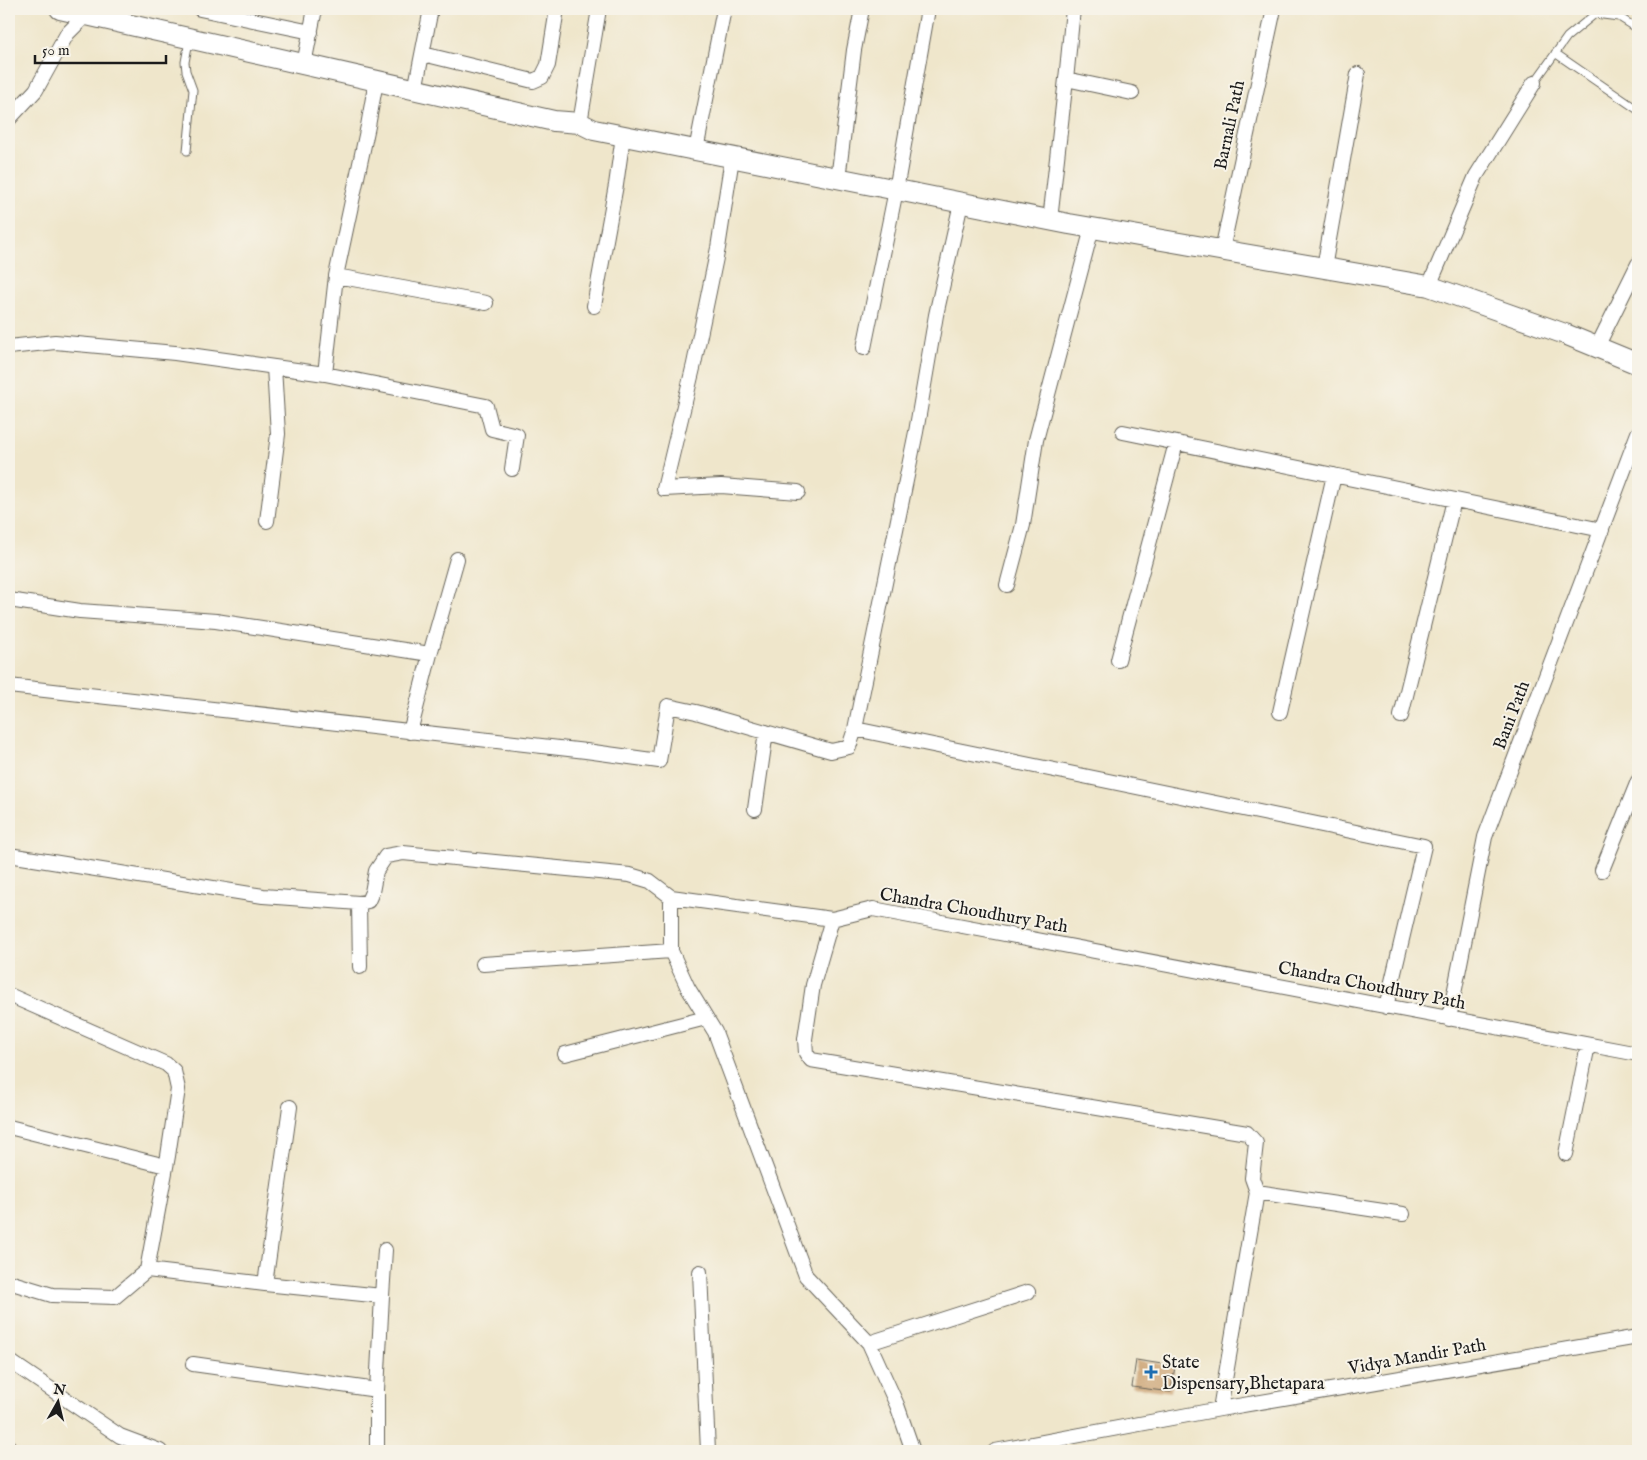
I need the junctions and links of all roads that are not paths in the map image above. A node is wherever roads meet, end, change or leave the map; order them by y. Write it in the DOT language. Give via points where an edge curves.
graph roads {
  1 [pos="60,9"];
  2 [pos="200,9"];
  3 [pos="316,9"];
  4 [pos="431,9"];
  5 [pos="557,9"];
  6 [pos="599,9"];
  7 [pos="724,9"];
  8 [pos="862,9"];
  9 [pos="928,9"];
  10 [pos="1073,9"];
  11 [pos="1274,9"];
  12 [pos="86,15"];
  13 [pos="1638,29"];
  14 [pos="311,32"];
  15 [pos="189,38"];
  16 [pos="1555,53"];
  17 [pos="423,54"];
  18 [pos="304,64"];
  19 [pos="1358,74"];
  20 [pos="1066,79"];
  21 [pos="376,80"];
  22 [pos="1534,83"];
  23 [pos="415,90"];
  24 [pos="1132,93"];
  25 [pos="1638,110"];
  26 [pos="9,119"];
  27 [pos="580,123"];
  28 [pos="623,136"];
  29 [pos="696,150"];
  30 [pos="187,151"];
  31 [pos="732,158"];
  32 [pos="838,178"];
  33 [pos="896,190"];
  34 [pos="961,203"];
  35 [pos="1050,220"];
  36 [pos="1092,228"];
  37 [pos="1222,250"];
  38 [pos="1638,264"];
  39 [pos="1324,268"];
  40 [pos="336,276"];
  41 [pos="1430,286"];
  42 [pos="486,303"];
  43 [pos="594,306"];
  44 [pos="9,347"];
  45 [pos="1596,347"];
  46 [pos="864,348"];
  47 [pos="1638,364"];
  48 [pos="274,366"];
  49 [pos="325,374"];
  50 [pos="1123,432"];
  51 [pos="1638,434"];
  52 [pos="1176,443"];
  53 [pos="512,469"];
  54 [pos="1334,475"];
  55 [pos="798,492"];
  56 [pos="1454,500"];
  57 [pos="267,521"];
  58 [pos="1602,530"];
  59 [pos="457,558"];
  60 [pos="1007,584"];
  61 [pos="9,600"];
  62 [pos="430,654"];
  63 [pos="1118,660"];
  64 [pos="9,686"];
  65 [pos="1280,712"];
  66 [pos="1401,716"];
  67 [pos="855,729"];
  68 [pos="410,732"];
  69 [pos="766,732"];
  70 [pos="1638,781"];
  71 [pos="755,810"];
  72 [pos="9,855"];
  73 [pos="1602,870"];
  74 [pos="671,897"];
  75 [pos="359,903"];
  76 [pos="832,919"];
  77 [pos="671,951"];
  78 [pos="483,964"];
  79 [pos="360,967"];
  80 [pos="9,995"];
  81 [pos="1386,1007"];
  82 [pos="706,1018"];
  83 [pos="1449,1018"];
  84 [pos="1588,1044"];
  85 [pos="565,1054"];
  86 [pos="1638,1054"];
  87 [pos="290,1108"];
  88 [pos="9,1127"];
  89 [pos="1566,1154"];
  90 [pos="166,1166"];
  91 [pos="1257,1192"];
  92 [pos="1403,1214"];
  93 [pos="385,1250"];
  94 [pos="147,1270"];
  95 [pos="700,1272"];
  96 [pos="9,1282"];
  97 [pos="265,1284"];
  98 [pos="1028,1292"];
  99 [pos="382,1296"];
  100 [pos="1638,1337"];
  101 [pos="869,1343"];
  102 [pos="9,1362"];
  103 [pos="193,1364"];
  104 [pos="377,1390"];
  105 [pos="1220,1409"];
  106 [pos="9,1447"];
  107 [pos="11,1451"];
  108 [pos="160,1451"];
  109 [pos="377,1451"];
  110 [pos="708,1451"];
  111 [pos="913,1451"];
  112 [pos="995,1451"];
  1 -- 12 [label="street"];
  2 -- 14 [label="street"];
  3 -- 14 [label="street"];
  4 -- 17 [label="street"];
  5 -- 17 [label="street" via="548,65 542,76 533,80"];
  6 -- 27 [label="street"];
  7 -- 29 [label="street"];
  8 -- 32 [label="street"];
  9 -- 33 [label="street"];
  10 -- 20 [label="street"];
  11 -- 37 [label="street, Barnali Path"];
  12 -- 15 [label="street"];
  12 -- 26 [label="street" via="67,34 36,90"];
  13 -- 16 [label="lane" via="1619,17 1595,14 1567,36"];
  14 -- 18 [label="street"];
  15 -- 18 [label="street"];
  15 -- 30 [label="lane" via="185,62 193,90"];
  16 -- 22 [label="lane"];
  16 -- 25 [label="lane"];
  17 -- 23 [label="street"];
  18 -- 21 [label="street"];
  19 -- 39 [label="street"];
  20 -- 24 [label="street"];
  20 -- 35 [label="street"];
  21 -- 23 [label="street"];
  21 -- 40 [label="street"];
  22 -- 41 [label="street" via="1476,176"];
  23 -- 27 [label="street" via="554,121"];
  27 -- 28 [label="street" via="594,130"];
  28 -- 29 [label="street"];
  28 -- 43 [label="street"];
  29 -- 31 [label="street"];
  31 -- 32 [label="street"];
  31 -- 55 [label="street" via="718,248 664,489 721,486"];
  32 -- 33 [label="street"];
  33 -- 34 [label="street"];
  33 -- 46 [label="street"];
  34 -- 35 [label="street"];
  34 -- 67 [label="street"];
  35 -- 36 [label="street"];
  36 -- 37 [label="street"];
  36 -- 60 [label="street" via="1036,440 1023,524"];
  37 -- 39 [label="street"];
  38 -- 45 [label="street"];
  39 -- 41 [label="street"];
  40 -- 42 [label="street"];
  40 -- 49 [label="street"];
  41 -- 45 [label="street"];
  44 -- 48 [label="street" via="55,342 175,352"];
  45 -- 47 [label="street"];
  48 -- 49 [label="street"];
  48 -- 57 [label="street" via="278,434"];
  49 -- 53 [label="street" via="486,406 492,429 517,435"];
  50 -- 52 [label="street"];
  51 -- 58 [label="street, Bani Path"];
  52 -- 54 [label="street"];
  52 -- 63 [label="street"];
  54 -- 56 [label="street"];
  54 -- 65 [label="street"];
  56 -- 58 [label="street"];
  56 -- 66 [label="street"];
  58 -- 83 [label="street, Bani Path" via="1485,837"];
  59 -- 62 [label="street"];
  61 -- 62 [label="street" via="80,610 216,621"];
  62 -- 68 [label="street"];
  64 -- 68 [label="street"];
  67 -- 69 [label="street" via="849,747 831,751"];
  67 -- 81 [label="street" via="1424,846"];
  68 -- 69 [label="street" via="659,762 668,706"];
  69 -- 71 [label="street"];
  70 -- 73 [label="street"];
  72 -- 75 [label="street" via="263,896"];
  74 -- 75 [label="street" via="650,881 630,876 403,853 386,856 376,871 368,901"];
  74 -- 76 [label="street, Chandra Choudhury Path"];
  74 -- 77 [label="street"];
  75 -- 79 [label="street"];
  76 -- 81 [label="street, Chandra Choudhury Path" via="873,909"];
  76 -- 91 [label="street" via="813,985 805,1039 806,1054 811,1060 1247,1134 1256,1143 1252,1178"];
  77 -- 78 [label="street"];
  77 -- 82 [label="street"];
  80 -- 90 [label="street" via="166,1064 174,1071 178,1089"];
  81 -- 83 [label="street, Chandra Choudhury Path"];
  82 -- 85 [label="street"];
  82 -- 101 [label="street" via="715,1032 806,1276"];
  83 -- 84 [label="street, Chandra Choudhury Path"];
  84 -- 86 [label="street, Chandra Choudhury Path"];
  84 -- 89 [label="street"];
  87 -- 97 [label="street"];
  88 -- 90 [label="street"];
  90 -- 94 [label="street"];
  91 -- 92 [label="street"];
  91 -- 105 [label="street"];
  93 -- 99 [label="street"];
  94 -- 96 [label="street" via="115,1297 52,1296"];
  94 -- 97 [label="street"];
  95 -- 110 [label="street"];
  97 -- 99 [label="street"];
  98 -- 101 [label="street"];
  99 -- 104 [label="street"];
  100 -- 105 [label="street, Vidya Mandir Path"];
  101 -- 111 [label="street" via="897,1405"];
  102 -- 108 [label="street" via="120,1436"];
  103 -- 104 [label="street"];
  104 -- 109 [label="street"];
  105 -- 112 [label="street, Vidya Mandir Path"];
  106 -- 107 [label="street"];
}
